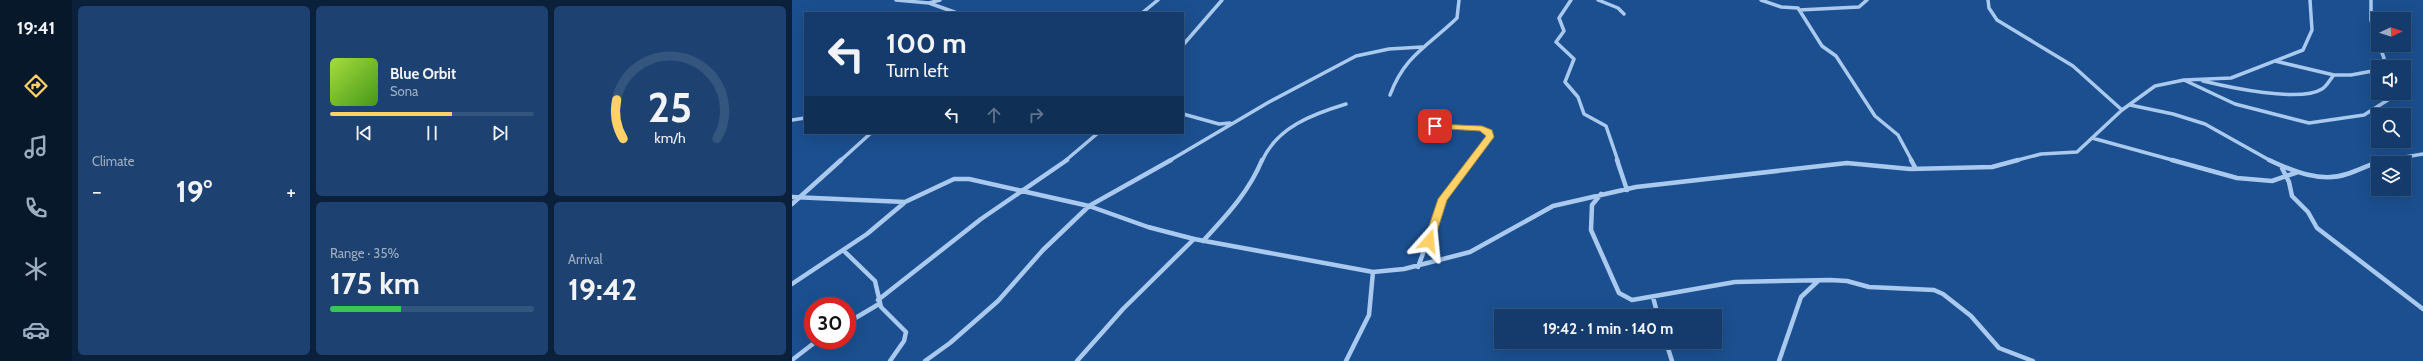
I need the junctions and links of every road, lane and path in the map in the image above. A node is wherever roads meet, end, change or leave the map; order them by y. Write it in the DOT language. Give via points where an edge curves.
graph roads {
  1 [pos="896,0"];
  2 [pos="940,0"];
  3 [pos="1158,0"];
  4 [pos="1222,0"];
  5 [pos="1459,0"];
  6 [pos="1571,0"];
  7 [pos="1598,0"];
  8 [pos="1761,0"];
  9 [pos="1868,0"];
  10 [pos="1988,0"];
  11 [pos="2310,0"];
  12 [pos="2371,0"];
  13 [pos="929,3"];
  14 [pos="1799,10"];
  15 [pos="954,12"];
  16 [pos="1143,12"];
  17 [pos="2371,12"];
  18 [pos="1624,14"];
  19 [pos="1184,44"];
  20 [pos="1422,47"];
  21 [pos="2275,61"];
  22 [pos="2371,71"];
  23 [pos="2334,75"];
  24 [pos="2194,79"];
  25 [pos="2184,80"];
  26 [pos="1390,95"];
  27 [pos="2388,100"];
  28 [pos="1346,104"];
  29 [pos="2130,105"];
  30 [pos="2122,110"];
  31 [pos="1184,114"];
  32 [pos="804,118"];
  33 [pos="792,120"];
  34 [pos="1423,121"];
  35 [pos="1231,123"];
  36 [pos="870,134"];
  37 [pos="1097,134"];
  38 [pos="2092,138"];
  39 [pos="2423,154"];
  40 [pos="2282,168"];
  41 [pos="1916,170"];
  42 [pos="2298,172"];
  43 [pos="2288,177"];
  44 [pos="1627,190"];
  45 [pos="1022,191"];
  46 [pos="1601,194"];
  47 [pos="792,197"];
  48 [pos="800,197"];
  49 [pos="905,202"];
  50 [pos="792,204"];
  51 [pos="1089,206"];
  52 [pos="1194,240"];
  53 [pos="1203,241"];
  54 [pos="843,250"];
  55 [pos="1418,266"];
  56 [pos="1373,272"];
  57 [pos="1818,280"];
  58 [pos="792,284"];
  59 [pos="1653,297"];
  60 [pos="878,302"];
  61 [pos="1656,309"];
  62 [pos="2423,309"];
  63 [pos="856,317"];
  64 [pos="806,349"];
  65 [pos="1668,349"];
  66 [pos="792,360"];
  67 [pos="1080,360"];
  68 [pos="890,361"];
  69 [pos="925,361"];
  70 [pos="1346,361"];
  71 [pos="1672,361"];
  72 [pos="1779,361"];
  73 [pos="2033,361"];
  1 -- 13 [label="street"];
  2 -- 13 [label="street"];
  3 -- 16 [label="street"];
  4 -- 19 [label="street"];
  5 -- 20 [label="street" via="1457,18"];
  6 -- 44 [label="street" via="1559,18 1564,30 1556,42 1574,59 1565,82 1578,97 1584,114 1606,126"];
  7 -- 18 [label="street" via="1618,8"];
  8 -- 14 [label="street" via="1781,7 1794,6"];
  9 -- 14 [label="street" via="1859,7"];
  10 -- 30 [label="street" via="1989,8 1997,20 2073,66"];
  11 -- 21 [label="street" via="2312,30 2306,46"];
  12 -- 17 [label="street"];
  13 -- 15 [label="street"];
  14 -- 41 [label="street" via="1822,46 1836,56 1875,116 1898,135"];
  20 -- 26 [label="street" via="1405,62 1395,78"];
  20 -- 35 [label="street" via="1360,54"];
  21 -- 23 [label="street"];
  21 -- 24 [label="street" via="2231,78"];
  22 -- 23 [label="street"];
  23 -- 24 [label="street" via="2322,89 2303,94 2233,88"];
  24 -- 25 [label="street"];
  25 -- 27 [label="street" via="2235,104 2309,123 2364,115"];
  25 -- 29 [label="street" via="2155,86"];
  28 -- 53 [label="street" via="1311,115 1275,139 1268,147 1256,175 1237,204"];
  29 -- 30 [label="street"];
  29 -- 40 [label="street" via="2180,115 2202,123"];
  30 -- 38 [label="street"];
  31 -- 35 [label="street" via="1219,124"];
  32 -- 33 [label="street"];
  34 -- 55 [label="street" via="1438,127 1482,129 1489,132 1490,137 1443,199"];
  35 -- 51 [label="street" via="1196,146"];
  36 -- 48 [label="street"];
  37 -- 45 [label="street" via="1067,160"];
  38 -- 41 [label="street" via="2079,151 2041,154 2000,166"];
  38 -- 43 [label="street" via="2226,176 2272,181"];
  39 -- 42 [label="street" via="2381,161 2338,176"];
  40 -- 42 [label="street"];
  40 -- 43 [label="street"];
  41 -- 44 [label="street" via="1846,162 1766,170"];
  42 -- 43 [label="street"];
  43 -- 62 [label="street" via="2292,196 2308,212 2317,228"];
  44 -- 46 [label="street"];
  45 -- 49 [label="street" via="969,179 954,179"];
  45 -- 51 [label="street"];
  45 -- 60 [label="street" via="981,219"];
  46 -- 55 [label="street" via="1553,206 1470,252"];
  46 -- 59 [label="street" via="1592,205 1591,230 1619,293 1632,300"];
  47 -- 48 [label="street"];
  48 -- 49 [label="street"];
  48 -- 50 [label="street"];
  49 -- 54 [label="street"];
  51 -- 52 [label="street"];
  51 -- 69 [label="street" via="1043,250 998,301"];
  52 -- 53 [label="street"];
  52 -- 67 [label="street" via="1123,309"];
  53 -- 56 [label="street" via="1300,261"];
  54 -- 58 [label="street"];
  54 -- 60 [label="street" via="875,281"];
  55 -- 56 [label="street"];
  56 -- 70 [label="street" via="1369,315"];
  57 -- 59 [label="street" via="1736,282"];
  57 -- 72 [label="street" via="1801,297"];
  57 -- 73 [label="street" via="1938,292 1971,316 1999,348"];
  59 -- 61 [label="street"];
  60 -- 63 [label="street"];
  60 -- 68 [label="street" via="906,332 904,341"];
  64 -- 66 [label="street"];
  65 -- 71 [label="street"];
}
